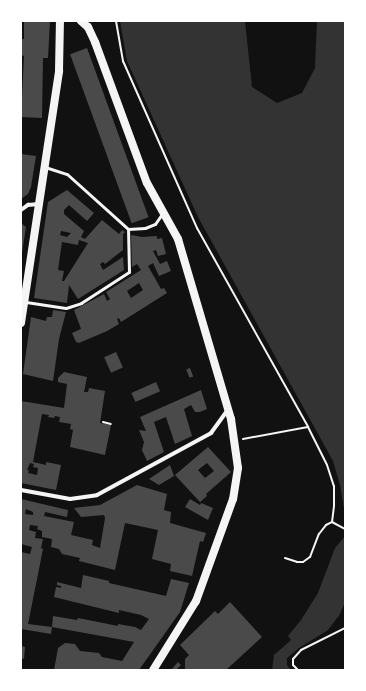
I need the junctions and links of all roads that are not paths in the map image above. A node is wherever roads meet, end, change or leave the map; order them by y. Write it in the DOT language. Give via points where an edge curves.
graph roads {
  1 [pos="60,21"];
  2 [pos="81,21"];
  3 [pos="44,167"];
  4 [pos="39,204"];
  5 [pos="21,210"];
  6 [pos="163,212"];
  7 [pos="128,229"];
  8 [pos="24,302"];
  9 [pos="21,323"];
  10 [pos="228,409"];
  11 [pos="21,490"];
  12 [pos="153,670"];
  1 -- 3 [label="main road" via="59,71"];
  2 -- 6 [label="main road" via="88,27 95,42 147,183"];
  3 -- 4 [label="main road"];
  3 -- 7 [label="lane" via="67,174"];
  4 -- 5 [label="street" via="28,205"];
  4 -- 8 [label="main road"];
  6 -- 7 [label="lane" via="155,224 145,228"];
  6 -- 10 [label="main road" via="178,239"];
  7 -- 8 [label="lane" via="128,272 81,303 66,308"];
  8 -- 9 [label="main road"];
  10 -- 11 [label="street" via="211,433 97,495 70,499"];
  10 -- 12 [label="main road" via="238,468 232,499 196,601"];
}
